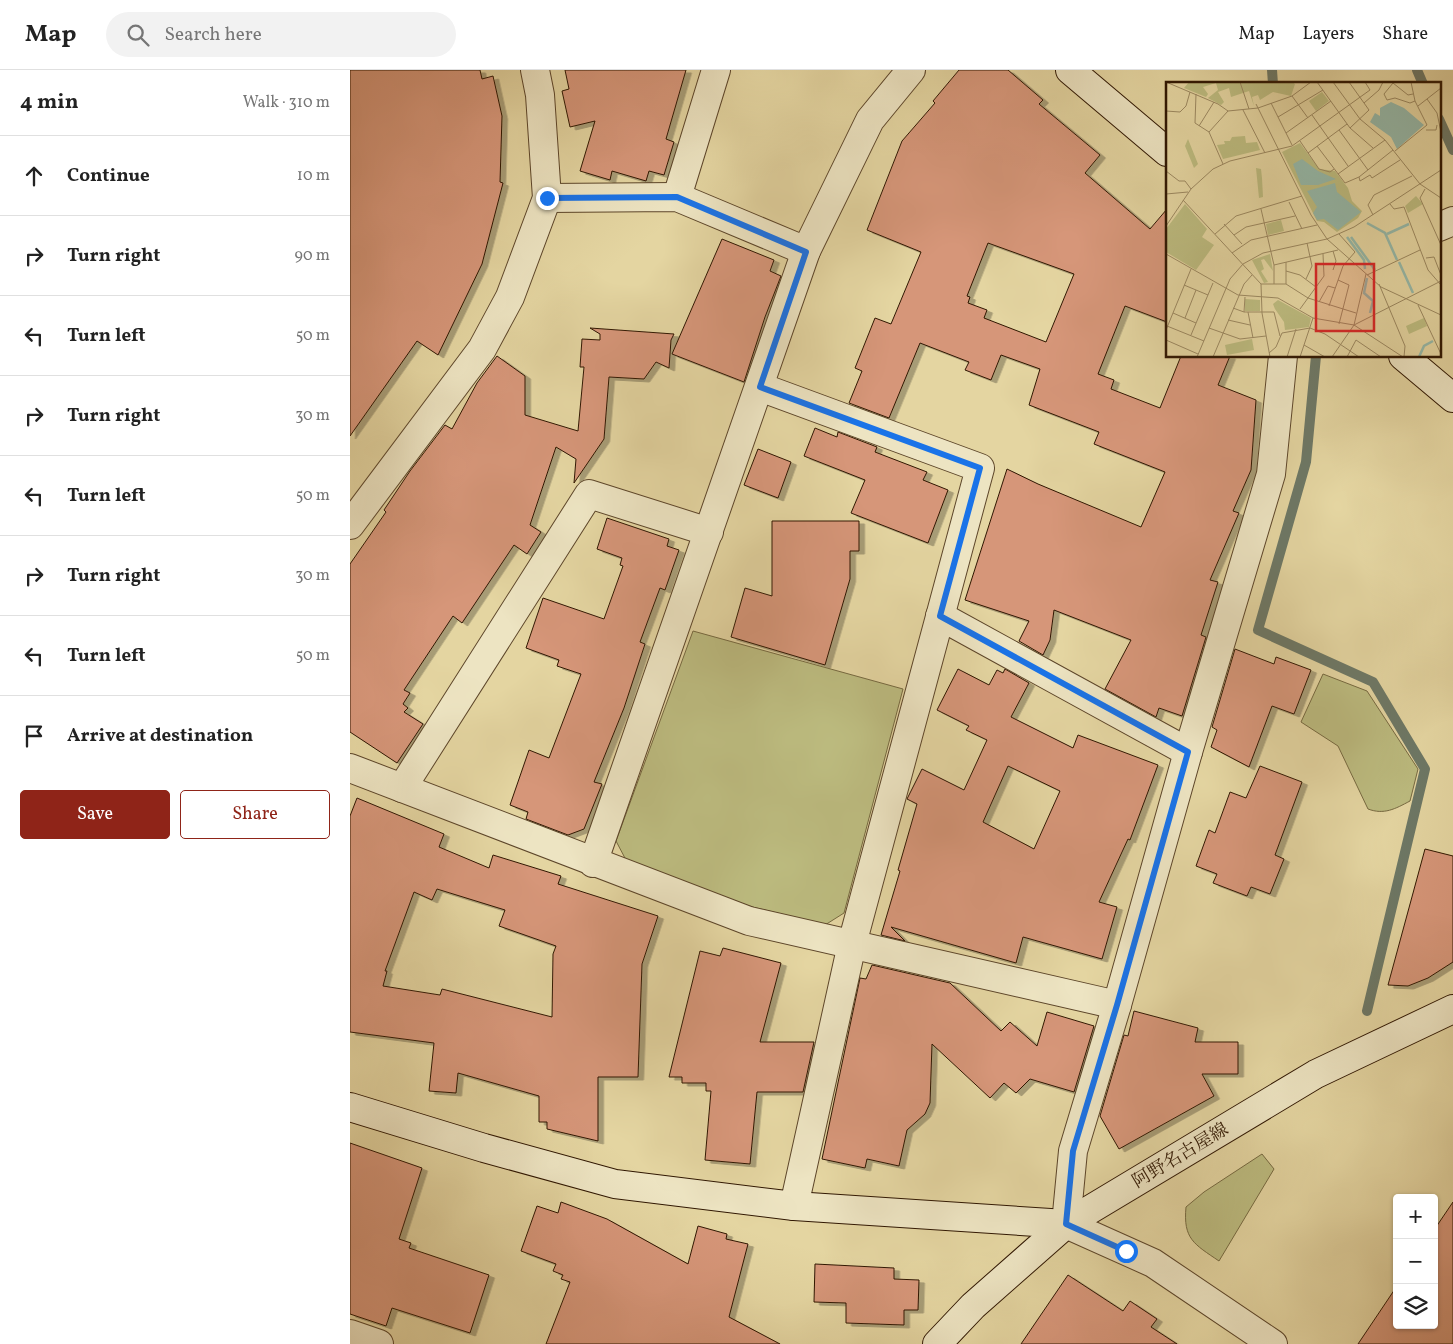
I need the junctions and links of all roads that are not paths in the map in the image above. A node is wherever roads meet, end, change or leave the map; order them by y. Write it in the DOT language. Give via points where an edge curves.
graph roads {
  1 [pos="535,70"];
  2 [pos="716,70"];
  3 [pos="911,70"];
  4 [pos="1070,70"];
  5 [pos="1166,151"];
  6 [pos="677,197"];
  7 [pos="547,198"];
  8 [pos="1453,221"];
  9 [pos="1440,227"];
  10 [pos="806,252"];
  11 [pos="1283,358"];
  12 [pos="1406,358"];
  13 [pos="760,387"];
  14 [pos="1453,398"];
  15 [pos="354,512"];
  16 [pos="710,532"];
  17 [pos="940,616"];
  18 [pos="1188,752"];
  19 [pos="350,768"];
  20 [pos="402,788"];
  21 [pos="593,863"];
  22 [pos="852,944"];
  23 [pos="1117,1005"];
  24 [pos="1453,1009"];
  25 [pos="350,1107"];
  26 [pos="794,1206"];
  27 [pos="1066,1224"];
  28 [pos="350,1334"];
  29 [pos="379,1344"];
  30 [pos="937,1344"];
  31 [pos="1273,1344"];
  1 -- 7 [label="street" via="540,95"];
  2 -- 6 [label="street"];
  3 -- 10 [label="street" via="870,120"];
  4 -- 5 [label="street"];
  6 -- 7 [label="street"];
  6 -- 10 [label="street"];
  7 -- 15 [label="street" via="510,297 482,349"];
  8 -- 9 [label="street"];
  10 -- 13 [label="street"];
  11 -- 18 [label="street" via="1271,474"];
  12 -- 14 [label="street"];
  13 -- 16 [label="street"];
  13 -- 17 [label="street" via="980,468"];
  16 -- 20 [label="street" via="589,494"];
  16 -- 21 [label="street"];
  17 -- 18 [label="street"];
  17 -- 22 [label="street"];
  18 -- 23 [label="street"];
  19 -- 20 [label="street"];
  20 -- 21 [label="street"];
  21 -- 22 [label="street" via="749,921"];
  22 -- 23 [label="street"];
  22 -- 26 [label="street"];
  23 -- 27 [label="street" via="1073,1151"];
  24 -- 27 [label="street, 阿野名古屋線" via="1316,1074"];
  25 -- 26 [label="street" via="615,1184"];
  26 -- 27 [label="street"];
  27 -- 30 [label="street, 阿野名古屋線" via="973,1306"];
  27 -- 31 [label="street" via="1153,1263"];
  28 -- 29 [label="street"];
}
